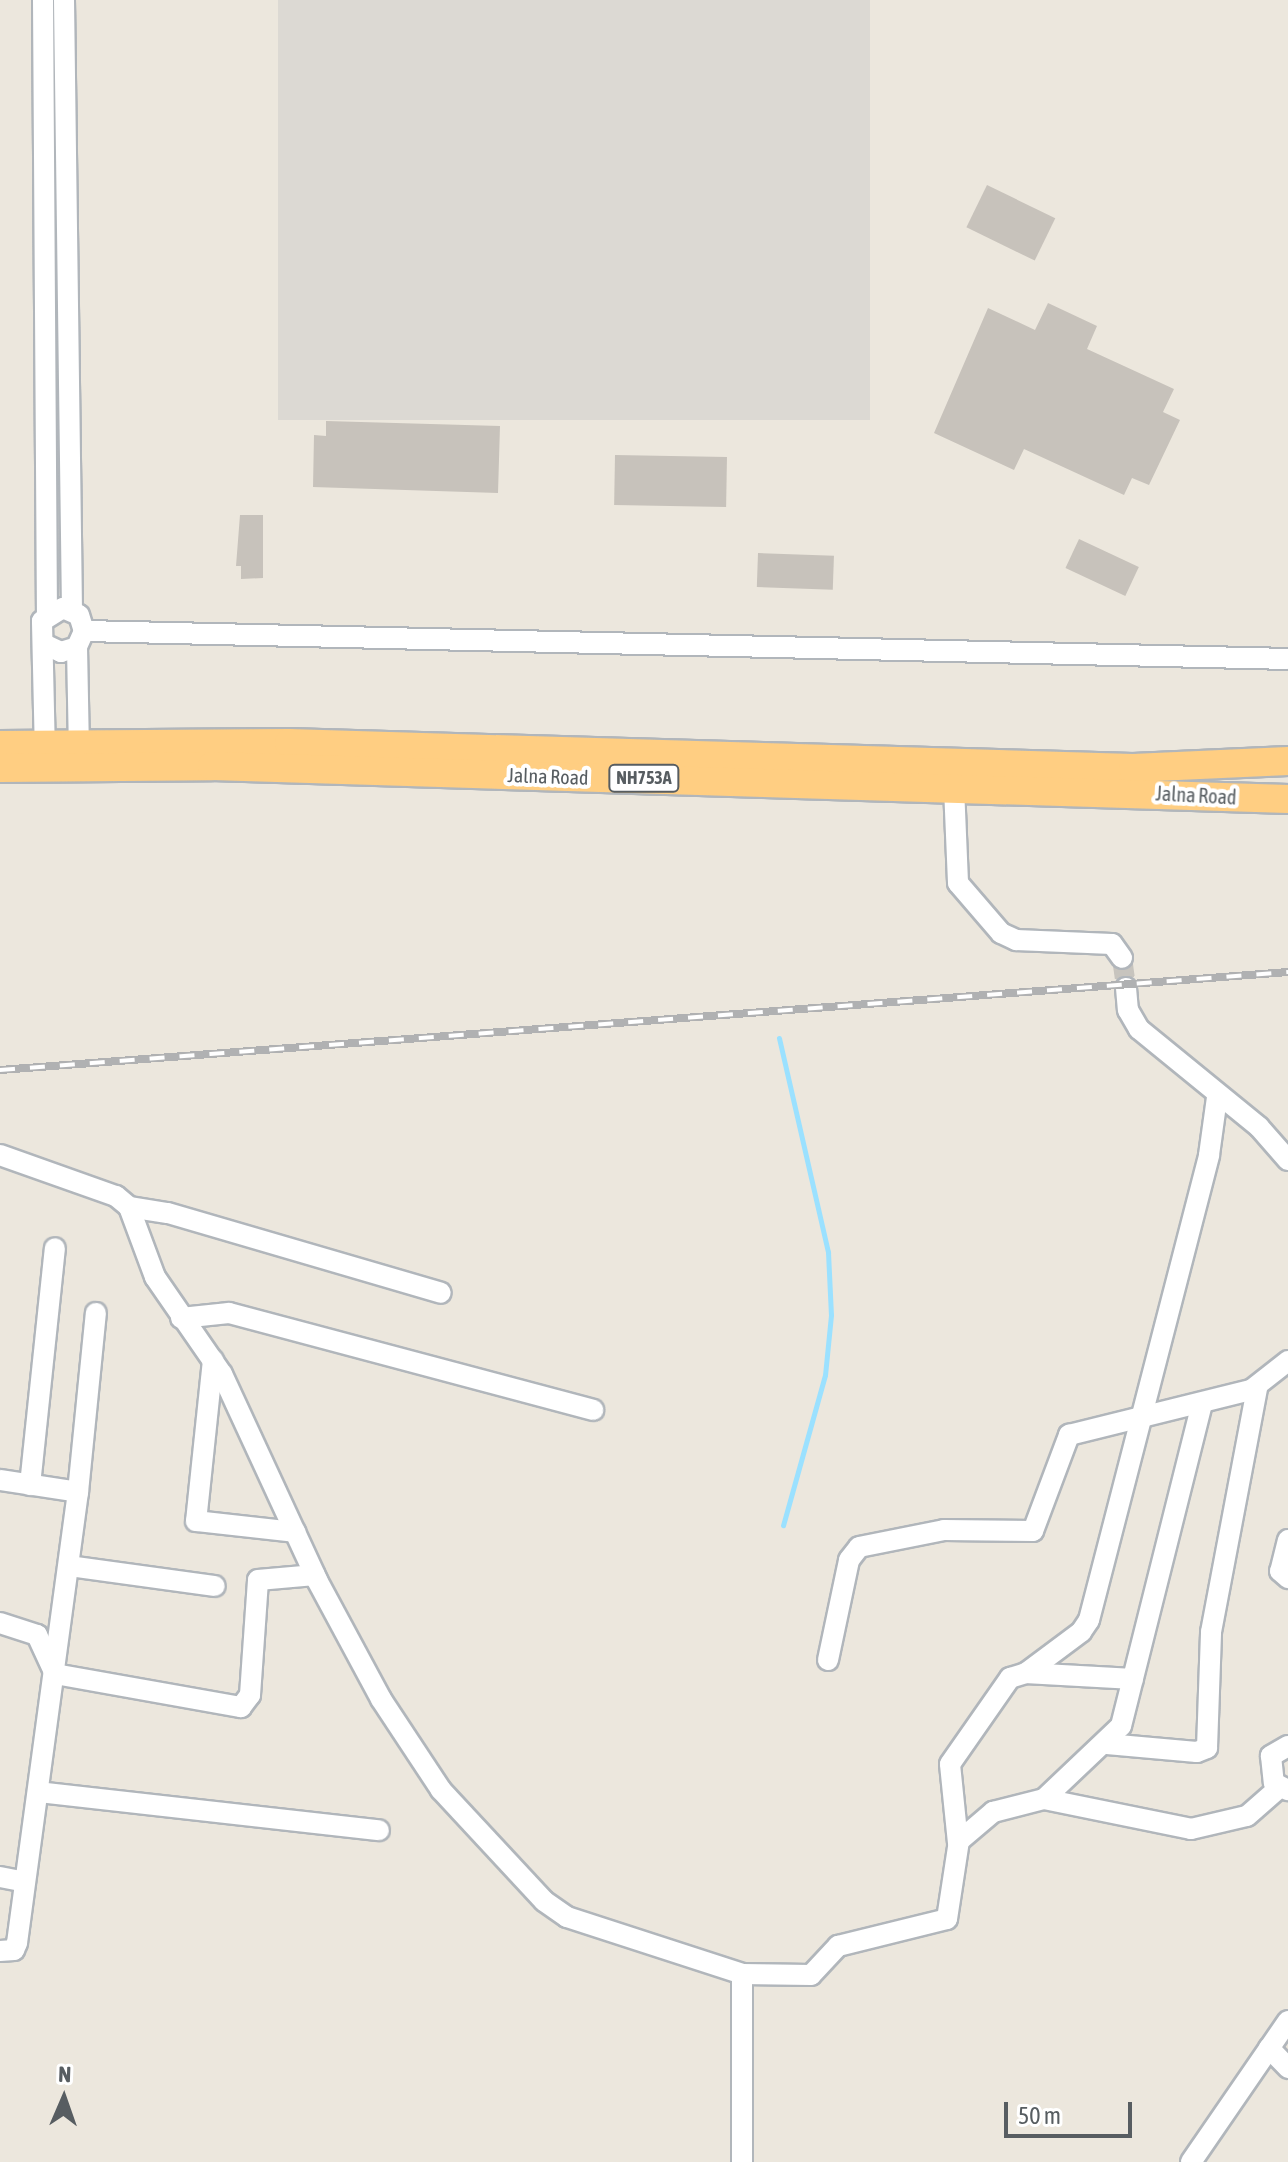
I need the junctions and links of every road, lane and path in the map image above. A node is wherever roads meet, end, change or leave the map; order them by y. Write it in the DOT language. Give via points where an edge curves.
graph roads {
  1 [pos="43,0"];
  2 [pos="64,0"];
  3 [pos="72,610"];
  4 [pos="47,614"];
  5 [pos="81,639"];
  6 [pos="46,645"];
  7 [pos="1288,659"];
  8 [pos="0,745"];
  9 [pos="44,756"];
  10 [pos="79,756"];
  11 [pos="1288,761"];
  12 [pos="0,768"];
  13 [pos="954,787"];
  14 [pos="1288,799"];
  15 [pos="1122,958"];
  16 [pos="1126,988"];
  17 [pos="1217,1097"];
  18 [pos="0,1155"];
  19 [pos="1288,1160"];
  20 [pos="129,1207"];
  21 [pos="55,1248"];
  22 [pos="441,1293"];
  23 [pos="96,1313"];
  24 [pos="181,1318"];
  25 [pos="213,1360"];
  26 [pos="1288,1361"];
  27 [pos="1257,1388"];
  28 [pos="1202,1404"];
  29 [pos="593,1410"];
  30 [pos="1137,1422"];
  31 [pos="0,1480"];
  32 [pos="30,1485"];
  33 [pos="78,1492"];
  34 [pos="295,1532"];
  35 [pos="1288,1540"];
  36 [pos="69,1566"];
  37 [pos="315,1575"];
  38 [pos="1288,1578"];
  39 [pos="215,1586"];
  40 [pos="0,1623"];
  41 [pos="828,1660"];
  42 [pos="1026,1673"];
  43 [pos="55,1674"];
  44 [pos="1133,1679"];
  45 [pos="1107,1744"];
  46 [pos="1288,1746"];
  47 [pos="1284,1789"];
  48 [pos="38,1792"];
  49 [pos="1044,1799"];
  50 [pos="379,1830"];
  51 [pos="958,1843"];
  52 [pos="0,1877"];
  53 [pos="25,1882"];
  54 [pos="0,1951"];
  55 [pos="742,1974"];
  56 [pos="1288,2021"];
  57 [pos="1269,2048"];
  58 [pos="1288,2068"];
  59 [pos="742,2162"];
  60 [pos="1191,2162"];
  1 -- 4 [label="street"];
  2 -- 3 [label="street"];
  3 -- 4 [label="street"];
  3 -- 5 [label="street"];
  4 -- 6 [label="street" via="40,629"];
  5 -- 6 [label="street" via="61,652"];
  5 -- 7 [label="street"];
  5 -- 10 [label="street"];
  6 -- 9 [label="street"];
  8 -- 9 [label="highway, Jalna Road / NH753A"];
  9 -- 10 [label="highway, Jalna Road / NH753A"];
  9 -- 12 [label="highway, Jalna Road / NH753A"];
  10 -- 11 [label="highway, Jalna Road / NH753A" via="289,743 1133,768"];
  10 -- 13 [label="highway, Jalna Road / NH753A" via="212,766"];
  13 -- 14 [label="highway, Jalna Road / NH753A"];
  13 -- 15 [label="street" via="958,883 1001,933 1016,940 1112,944"];
  16 -- 17 [label="street" via="1128,1010 1139,1029"];
  17 -- 19 [label="street" via="1259,1127"];
  17 -- 30 [label="street" via="1209,1155"];
  18 -- 20 [label="street" via="116,1196"];
  20 -- 22 [label="street" via="168,1213"];
  20 -- 24 [label="street" via="155,1277"];
  21 -- 32 [label="street"];
  23 -- 33 [label="street"];
  24 -- 25 [label="street"];
  24 -- 29 [label="street" via="229,1313"];
  25 -- 34 [label="street"];
  25 -- 34 [label="street" via="196,1521"];
  26 -- 27 [label="street"];
  27 -- 28 [label="street"];
  27 -- 45 [label="street" via="1212,1625 1207,1748 1197,1752"];
  28 -- 30 [label="street"];
  28 -- 44 [label="street"];
  30 -- 41 [label="street" via="1069,1435 1033,1531 944,1530 859,1547 849,1560"];
  30 -- 42 [label="street" via="1089,1620 1081,1632"];
  31 -- 32 [label="street"];
  32 -- 33 [label="street"];
  33 -- 36 [label="street"];
  34 -- 37 [label="street"];
  35 -- 38 [label="street" via="1280,1571"];
  36 -- 39 [label="street"];
  36 -- 43 [label="street"];
  37 -- 43 [label="street" via="258,1580 250,1695 241,1707"];
  37 -- 55 [label="street" via="381,1699 434,1781 544,1901 567,1917"];
  40 -- 43 [label="street" via="37,1635"];
  42 -- 44 [label="street"];
  42 -- 51 [label="street" via="1010,1678 950,1764"];
  43 -- 48 [label="street"];
  44 -- 45 [label="street" via="1121,1726"];
  45 -- 49 [label="street"];
  46 -- 47 [label="street" via="1271,1756 1272,1778"];
  47 -- 49 [label="street" via="1247,1816 1184,1830"];
  48 -- 50 [label="street"];
  48 -- 53 [label="street"];
  49 -- 51 [label="street" via="993,1812"];
  51 -- 55 [label="street" via="947,1919 838,1946 811,1975"];
  52 -- 53 [label="street"];
  53 -- 54 [label="street" via="17,1943 14,1950"];
  55 -- 59 [label="street"];
  56 -- 57 [label="street"];
  57 -- 58 [label="street"];
  57 -- 60 [label="street"];
}
